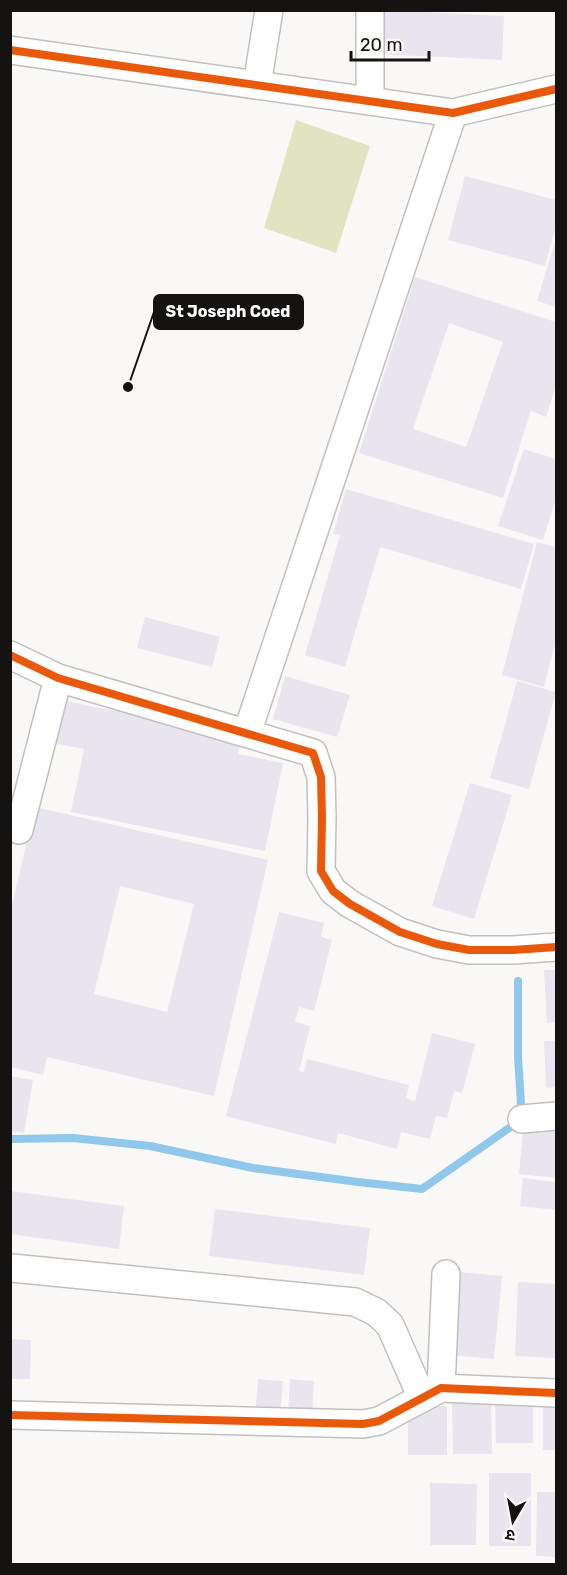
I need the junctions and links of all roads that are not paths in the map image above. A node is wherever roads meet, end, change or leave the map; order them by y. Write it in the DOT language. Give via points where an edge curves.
graph roads {
  1 [pos="269,10"];
  2 [pos="370,10"];
  3 [pos="10,50"];
  4 [pos="257,85"];
  5 [pos="556,89"];
  6 [pos="370,101"];
  7 [pos="453,113"];
  8 [pos="10,655"];
  9 [pos="58,678"];
  10 [pos="247,733"];
  11 [pos="19,830"];
  12 [pos="556,947"];
  13 [pos="556,1116"];
  14 [pos="522,1119"];
  15 [pos="12,1268"];
  16 [pos="446,1274"];
  17 [pos="556,1392"];
  18 [pos="432,1393"];
  19 [pos="10,1416"];
  1 -- 4 [label="street"];
  2 -- 6 [label="street"];
  3 -- 4 [label="street"];
  4 -- 6 [label="street"];
  5 -- 7 [label="street"];
  6 -- 7 [label="street"];
  7 -- 10 [label="street"];
  8 -- 9 [label="street"];
  9 -- 10 [label="street"];
  9 -- 11 [label="street"];
  10 -- 12 [label="street" via="313,753 321,777 321,871 333,891 350,904 400,932 437,944 470,950"];
  13 -- 14 [label="street"];
  15 -- 18 [label="street" via="355,1302 376,1312 390,1325"];
  16 -- 18 [label="street"];
  17 -- 18 [label="street"];
  18 -- 19 [label="street" via="378,1421 363,1424"];
}
